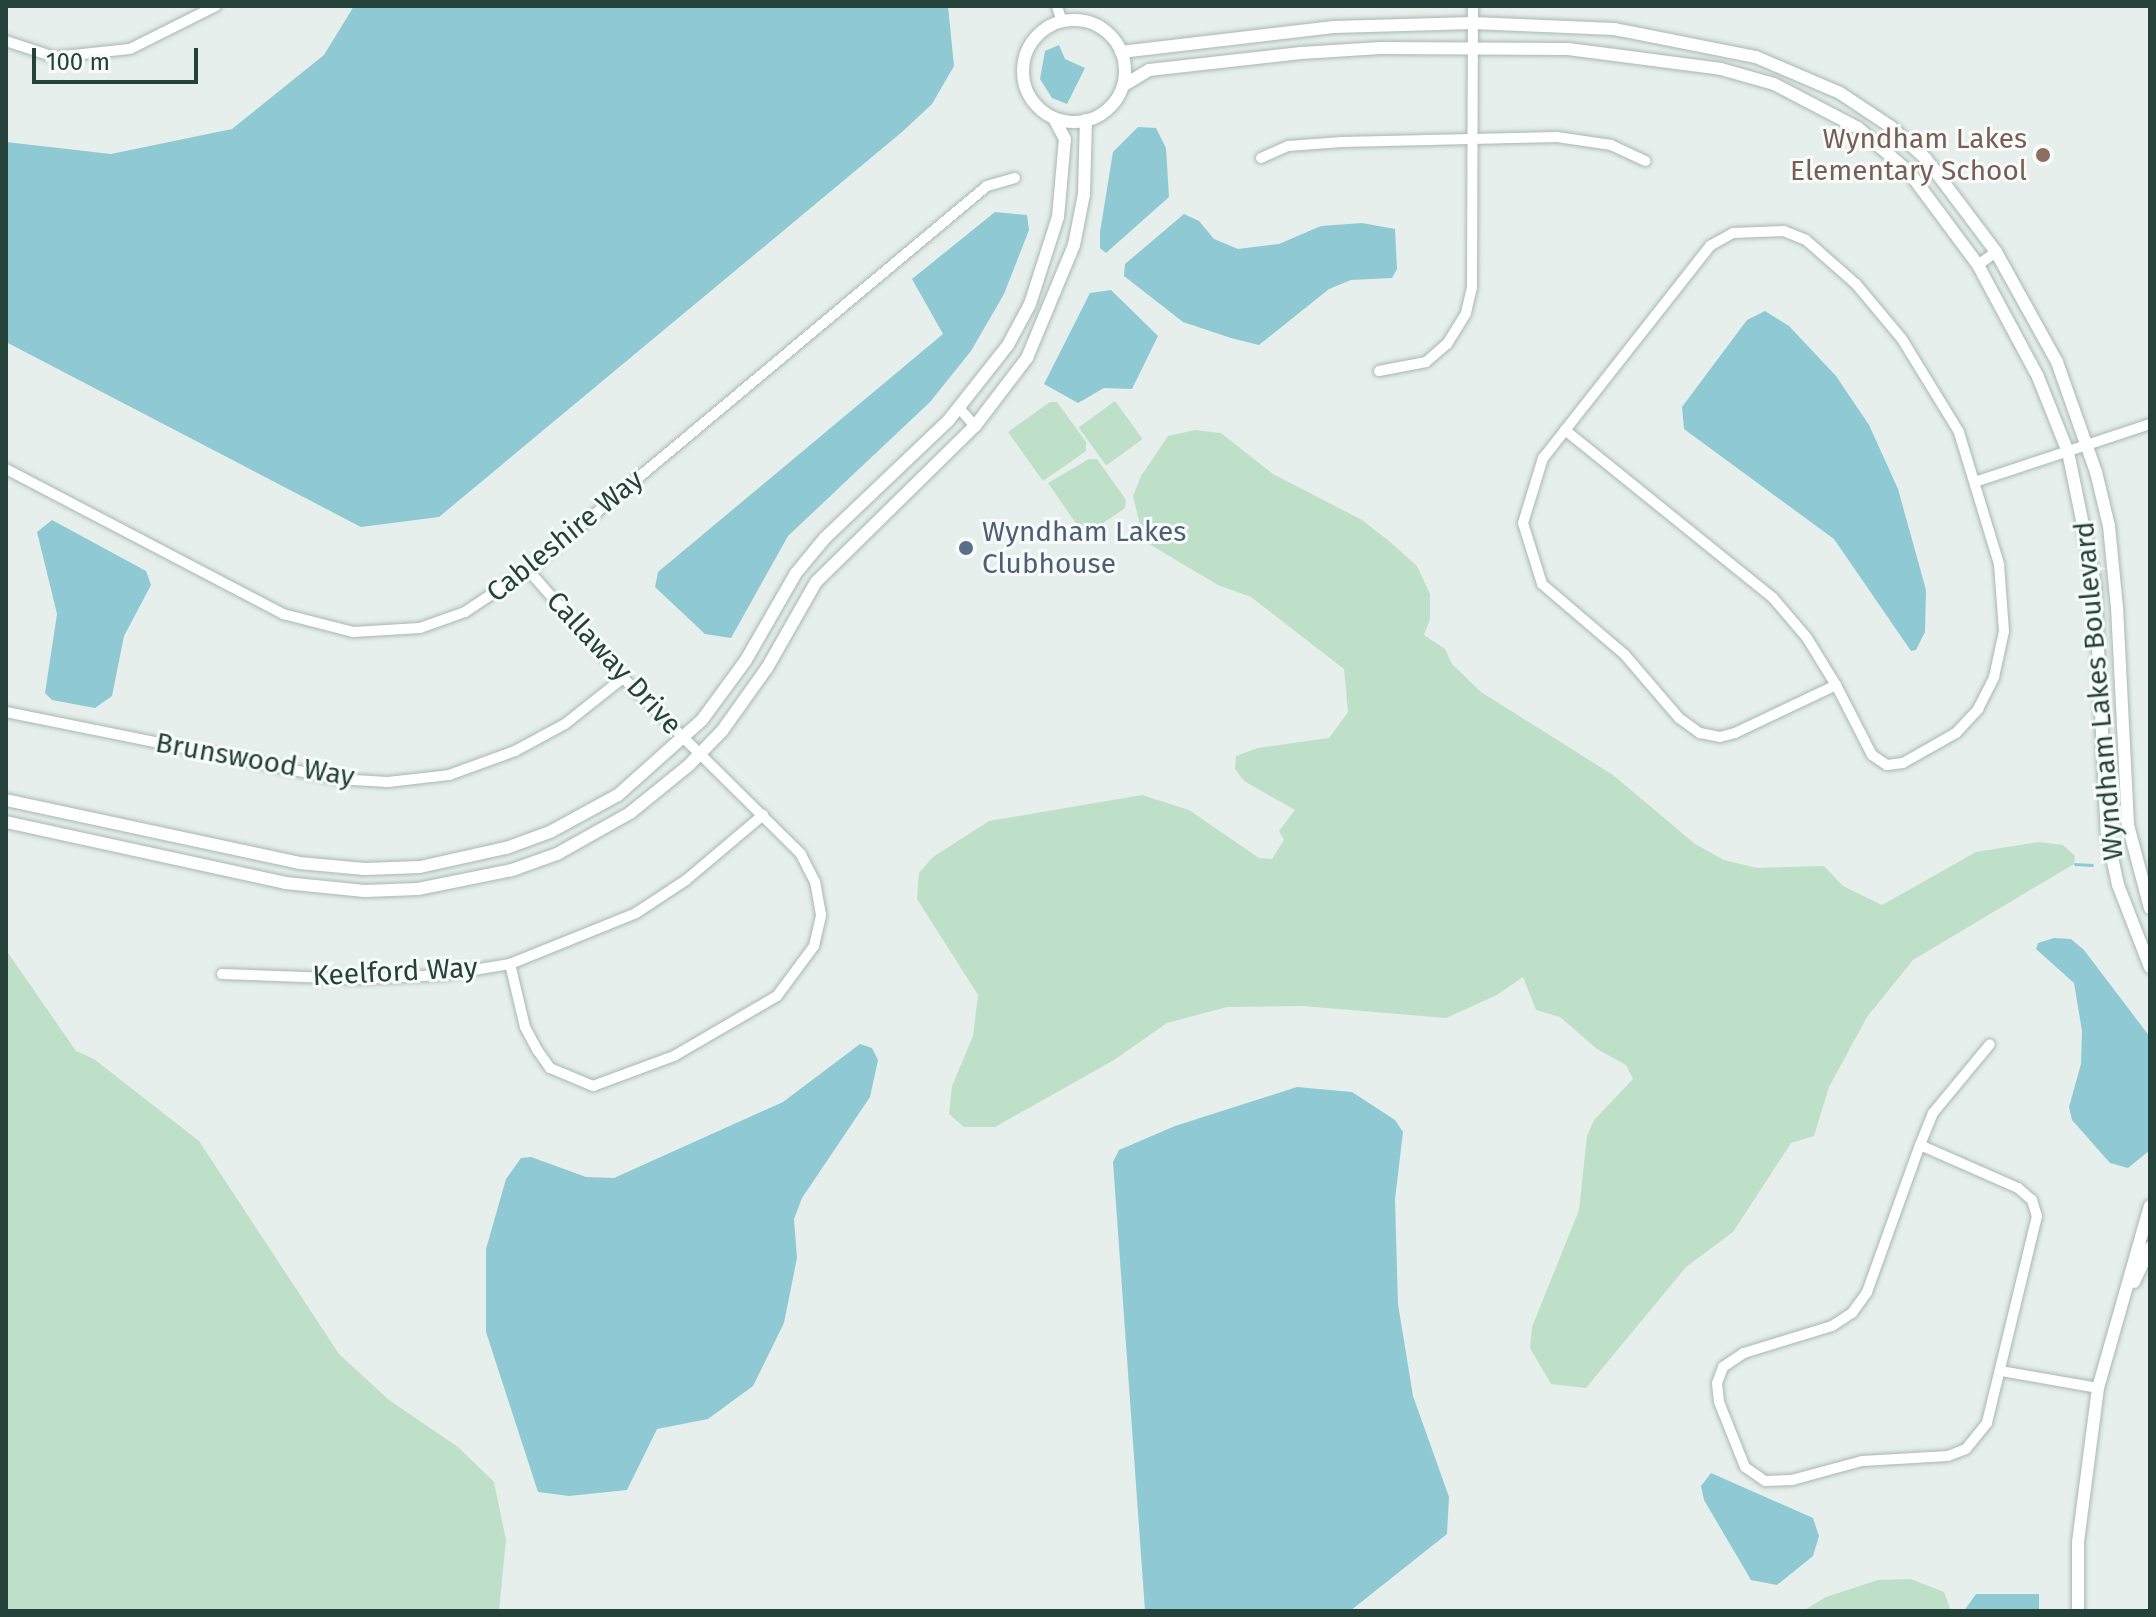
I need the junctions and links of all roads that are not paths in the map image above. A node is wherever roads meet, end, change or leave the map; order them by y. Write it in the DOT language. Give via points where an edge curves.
graph roads {
  1 [pos="216,6"];
  2 [pos="1057,6"];
  3 [pos="1473,6"];
  4 [pos="1062,22"];
  5 [pos="1473,23"];
  6 [pos="6,41"];
  7 [pos="1473,46"];
  8 [pos="1121,52"];
  9 [pos="1124,85"];
  10 [pos="1840,93"];
  11 [pos="1830,111"];
  12 [pos="1054,118"];
  13 [pos="1086,120"];
  14 [pos="1473,138"];
  15 [pos="1261,158"];
  16 [pos="1646,161"];
  17 [pos="1015,178"];
  18 [pos="1996,252"];
  19 [pos="1978,265"];
  20 [pos="1379,371"];
  21 [pos="960,409"];
  22 [pos="2150,424"];
  23 [pos="975,426"];
  24 [pos="1565,430"];
  25 [pos="2087,445"];
  26 [pos="2068,452"];
  27 [pos="6,469"];
  28 [pos="1978,481"];
  29 [pos="528,570"];
  30 [pos="623,678"];
  31 [pos="1836,685"];
  32 [pos="6,712"];
  33 [pos="685,739"];
  34 [pos="701,754"];
  35 [pos="6,800"];
  36 [pos="763,815"];
  37 [pos="6,822"];
  38 [pos="2150,908"];
  39 [pos="510,964"];
  40 [pos="2150,967"];
  41 [pos="222,974"];
  42 [pos="1990,1044"];
  43 [pos="1920,1145"];
  44 [pos="2150,1206"];
  45 [pos="2150,1247"];
  46 [pos="2119,1314"];
  47 [pos="2001,1371"];
  48 [pos="2098,1388"];
  49 [pos="2078,1611"];
  1 -- 6 [label="street" via="130,49 54,57"];
  2 -- 4 [label="street"];
  3 -- 5 [label="street"];
  4 -- 8 [label="street" via="1098,27"];
  4 -- 12 [label="street" via="1034,40 1023,69 1030,98"];
  5 -- 7 [label="street"];
  5 -- 8 [label="street, Wyndham Lakes Boulevard" via="1318,29"];
  5 -- 10 [label="street, Wyndham Lakes Boulevard" via="1661,34 1756,57"];
  7 -- 9 [label="street, Wyndham Lakes Boulevard" via="1227,60 1149,70"];
  7 -- 11 [label="street, Wyndham Lakes Boulevard" via="1679,60 1774,84"];
  7 -- 14 [label="street"];
  8 -- 9 [label="street"];
  9 -- 13 [label="street" via="1104,113"];
  10 -- 11 [label="street"];
  10 -- 18 [label="street, Wyndham Lakes Boulevard" via="1926,159"];
  11 -- 19 [label="street, Wyndham Lakes Boulevard" via="1909,172"];
  12 -- 13 [label="street"];
  12 -- 21 [label="street" via="1065,139 1065,158 1046,262 1008,345"];
  13 -- 23 [label="street" via="1084,194 1068,266 1027,358"];
  14 -- 15 [label="street" via="1288,146"];
  14 -- 16 [label="street" via="1584,141 1611,145"];
  14 -- 20 [label="street" via="1472,288 1466,313 1447,344 1426,362"];
  17 -- 29 [label="street, Cableshire Way" via="987,186"];
  18 -- 19 [label="street"];
  18 -- 25 [label="street, Wyndham Lakes Boulevard" via="2057,362"];
  19 -- 26 [label="street, Wyndham Lakes Boulevard" via="2038,377"];
  21 -- 23 [label="street"];
  21 -- 33 [label="street" via="825,538 785,590 729,687"];
  22 -- 25 [label="street"];
  23 -- 34 [label="street" via="816,582 747,698"];
  24 -- 28 [label="street" via="1710,246 1733,233 1784,231 1806,240 1856,284 1902,339 1937,390"];
  24 -- 31 [label="street" via="1773,598"];
  24 -- 31 [label="street" via="1543,458 1528,494 1523,523 1530,557 1551,595 1625,655 1679,718 1700,733 1720,737"];
  25 -- 26 [label="street"];
  25 -- 38 [label="street, Wyndham Lakes Boulevard" via="2109,526 2128,825"];
  26 -- 28 [label="street"];
  26 -- 40 [label="street, Wyndham Lakes Boulevard" via="2095,584 2107,834 2122,899"];
  27 -- 29 [label="street, Cableshire Way" via="283,614 334,630 374,633 432,624 482,603"];
  28 -- 31 [label="street" via="1999,564 2004,631 1994,677 1978,709 1956,733 1903,763 1887,765 1872,755"];
  29 -- 30 [label="street, Callaway Drive"];
  30 -- 32 [label="street, Brunswood Way" via="565,724 515,751 449,775 388,782 323,777"];
  30 -- 33 [label="street, Callaway Drive"];
  33 -- 34 [label="street, Callaway Drive"];
  33 -- 35 [label="street" via="618,795 550,832 420,867 299,863"];
  34 -- 36 [label="street, Callaway Drive"];
  34 -- 37 [label="street" via="630,813 557,854 512,870 418,889 365,891 285,883"];
  36 -- 39 [label="street, Keelford Way" via="686,880 636,913"];
  36 -- 39 [label="street, Callaway Drive" via="801,854 815,882 821,915 814,946 777,996 674,1056 593,1086 573,1082 550,1068 525,1027"];
  39 -- 41 [label="street, Keelford Way" via="443,975 359,979"];
  42 -- 43 [label="street" via="1933,1113"];
  43 -- 47 [label="street" via="2018,1188 2032,1200 2035,1233"];
  43 -- 47 [label="street" via="1867,1292 1852,1313 1832,1326 1744,1353 1723,1367 1717,1383 1719,1402 1745,1467 1765,1481 1792,1480 1862,1461 1948,1456 1966,1449 1987,1423"];
  44 -- 46 [label="street"];
  45 -- 46 [label="street"];
  46 -- 48 [label="street"];
  47 -- 48 [label="street"];
  48 -- 49 [label="street" via="2078,1542"];
}
